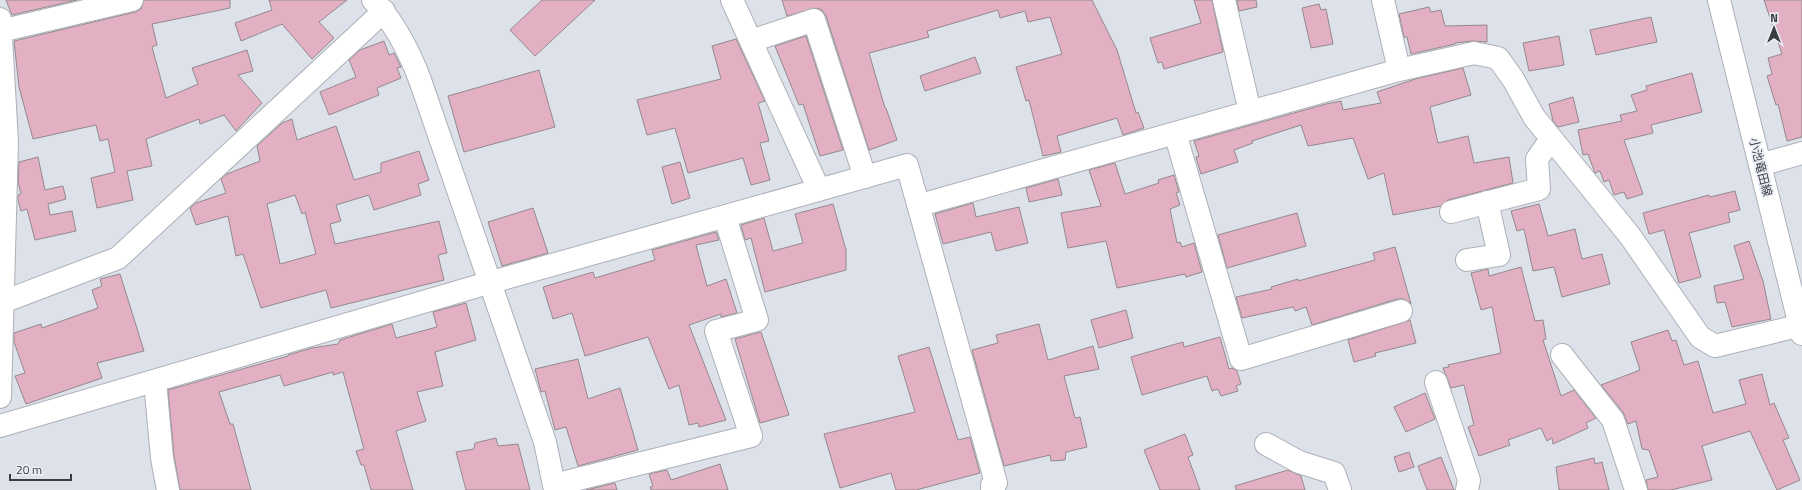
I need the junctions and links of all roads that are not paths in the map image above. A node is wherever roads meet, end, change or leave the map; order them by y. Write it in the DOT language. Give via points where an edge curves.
graph roads {
  1 [pos="132,0"];
  2 [pos="732,0"];
  3 [pos="1224,0"];
  4 [pos="1383,0"];
  5 [pos="1719,0"];
  6 [pos="378,6"];
  7 [pos="1,27"];
  8 [pos="751,41"];
  9 [pos="1399,70"];
  10 [pos="1250,112"];
  11 [pos="1175,133"];
  12 [pos="1551,139"];
  13 [pos="4,144"];
  14 [pos="1802,153"];
  15 [pos="1760,165"];
  16 [pos="865,177"];
  17 [pos="819,190"];
  18 [pos="1487,202"];
  19 [pos="920,205"];
  20 [pos="1451,212"];
  21 [pos="725,217"];
  22 [pos="1467,260"];
  23 [pos="488,283"];
  24 [pos="1,302"];
  25 [pos="1401,312"];
  26 [pos="1801,328"];
  27 [pos="1562,355"];
  28 [pos="154,381"];
  29 [pos="1436,382"];
  30 [pos="0,397"];
  31 [pos="0,426"];
  32 [pos="1266,444"];
  33 [pos="554,488"];
  34 [pos="987,488"];
  35 [pos="168,490"];
  36 [pos="1340,490"];
  37 [pos="1467,490"];
  38 [pos="1636,490"];
  1 -- 7 [label="street"];
  2 -- 8 [label="street"];
  3 -- 10 [label="street"];
  4 -- 9 [label="street"];
  5 -- 15 [label="street, 小池竜田線"];
  6 -- 23 [label="street" via="408,49"];
  6 -- 24 [label="street" via="118,258"];
  7 -- 13 [label="street"];
  8 -- 16 [label="street" via="814,20"];
  8 -- 17 [label="street"];
  9 -- 10 [label="street"];
  9 -- 12 [label="street" via="1474,53 1498,58 1534,117"];
  10 -- 11 [label="street"];
  11 -- 19 [label="street"];
  11 -- 25 [label="street" via="1241,359"];
  12 -- 18 [label="street" via="1537,159 1539,188"];
  12 -- 26 [label="street" via="1630,236 1700,337 1715,346"];
  13 -- 24 [label="street"];
  14 -- 15 [label="street"];
  15 -- 26 [label="street, 小池竜田線"];
  16 -- 17 [label="street"];
  16 -- 19 [label="street" via="907,165"];
  17 -- 21 [label="street"];
  18 -- 20 [label="street"];
  18 -- 22 [label="street" via="1499,255"];
  19 -- 34 [label="street" via="996,482"];
  21 -- 23 [label="street"];
  21 -- 33 [label="street" via="757,320 716,331 751,436"];
  23 -- 28 [label="street"];
  23 -- 33 [label="street" via="544,442"];
  24 -- 30 [label="street"];
  27 -- 38 [label="street" via="1613,420"];
  28 -- 31 [label="street"];
  28 -- 35 [label="street"];
  29 -- 37 [label="street" via="1468,480"];
  32 -- 36 [label="street" via="1299,462 1334,473"];
}
